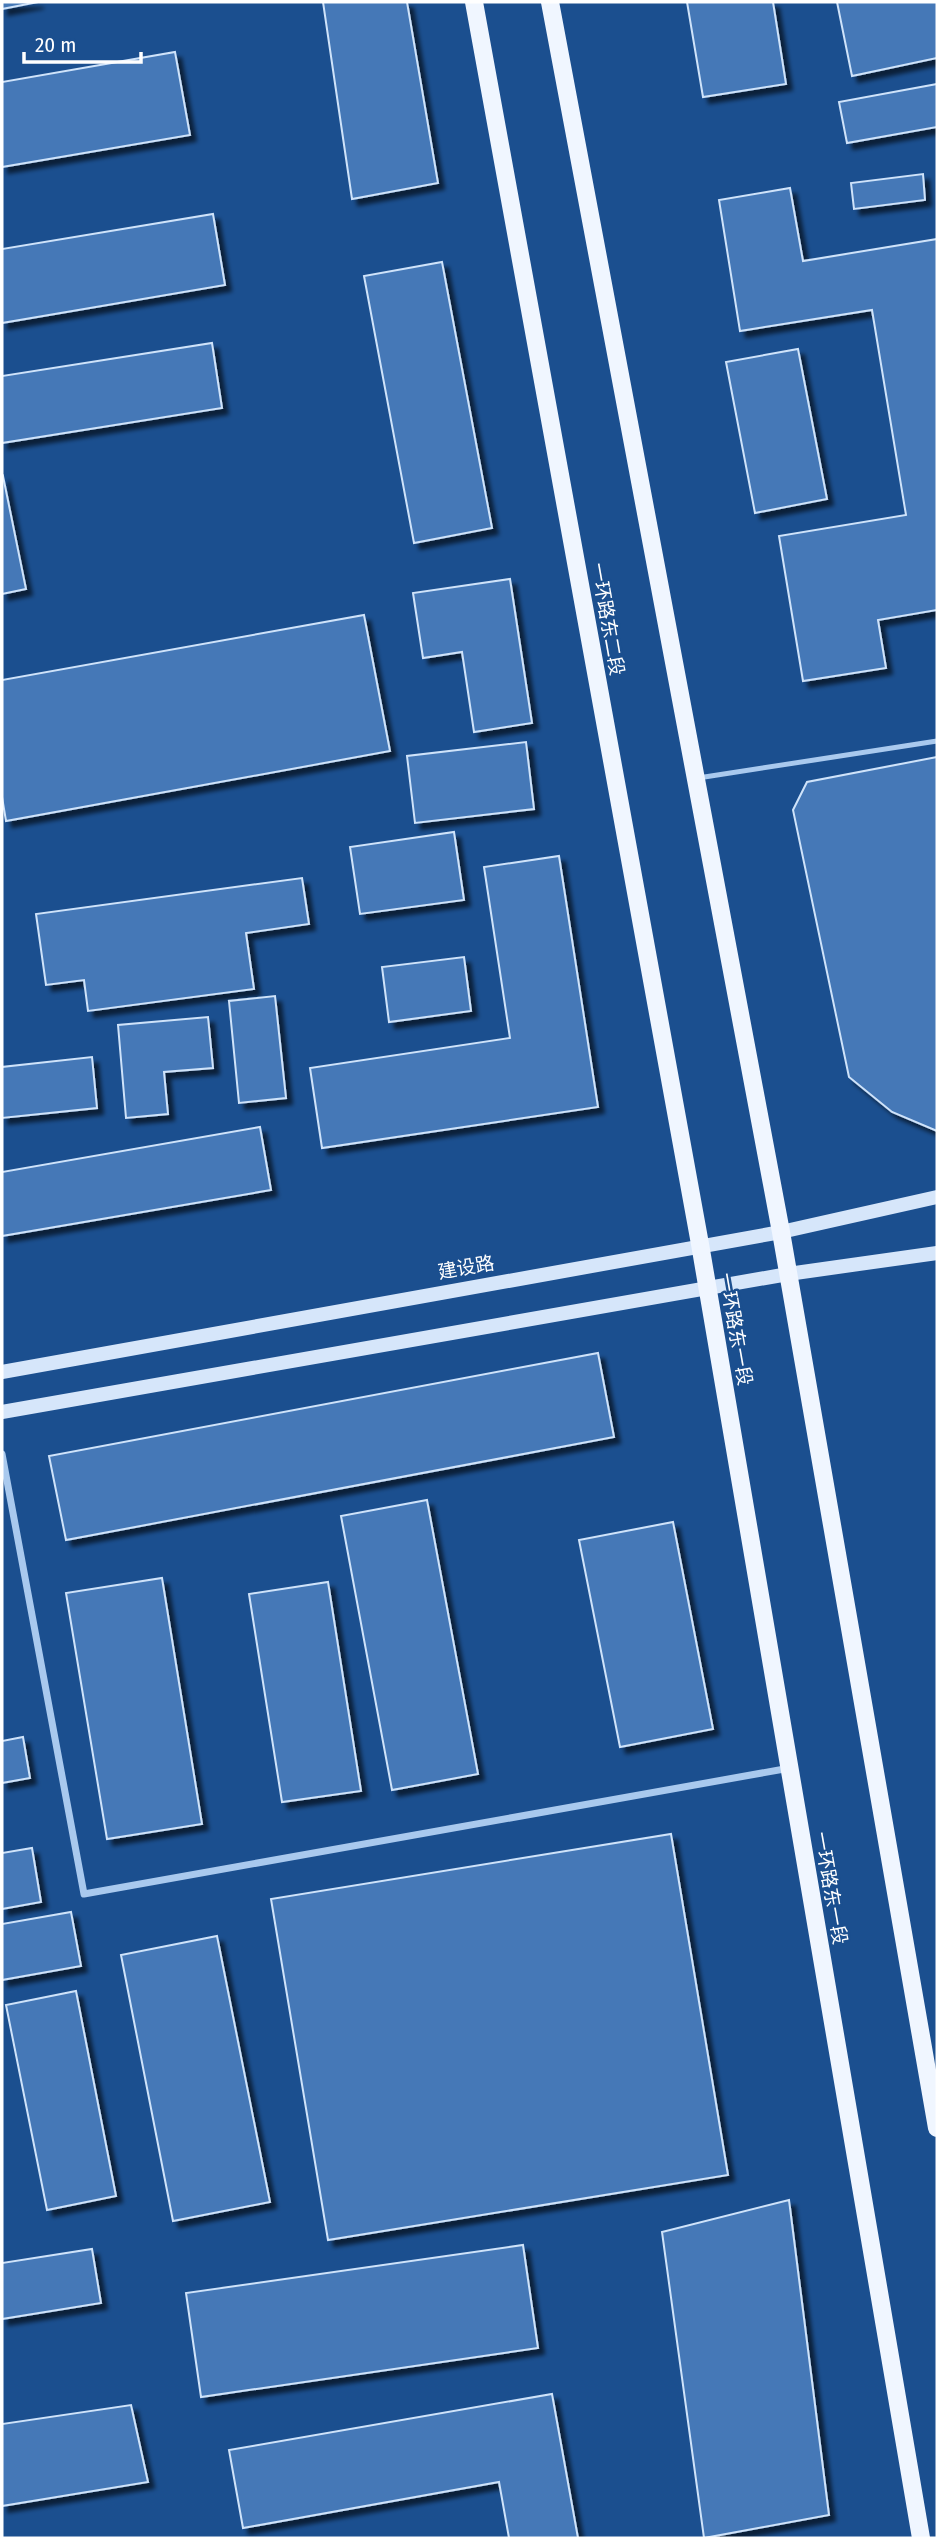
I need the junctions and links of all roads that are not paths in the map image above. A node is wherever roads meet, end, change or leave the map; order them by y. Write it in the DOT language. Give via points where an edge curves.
graph roads {
  1 [pos="474,2"];
  2 [pos="550,2"];
  3 [pos="937,741"];
  4 [pos="696,778"];
  5 [pos="937,1197"];
  6 [pos="781,1232"];
  7 [pos="700,1244"];
  8 [pos="937,1253"];
  9 [pos="788,1274"];
  10 [pos="708,1288"];
  11 [pos="2,1372"];
  12 [pos="2,1412"];
  13 [pos="2,1454"];
  14 [pos="790,1768"];
  15 [pos="937,2127"];
  16 [pos="921,2538"];
  1 -- 7 [label="main road, 一环路东二段"];
  2 -- 4 [label="main road"];
  3 -- 4 [label="lane"];
  4 -- 6 [label="main road"];
  5 -- 6 [label="street, 建设路"];
  6 -- 7 [label="street, 建设路"];
  6 -- 9 [label="main road"];
  7 -- 10 [label="main road, 一环路东一段"];
  7 -- 11 [label="street, 建设路"];
  8 -- 9 [label="street"];
  9 -- 10 [label="street"];
  9 -- 15 [label="main road"];
  10 -- 12 [label="street"];
  10 -- 14 [label="main road, 一环路东一段"];
  13 -- 14 [label="street" via="84,1894"];
  14 -- 16 [label="main road, 一环路东一段"];
}
